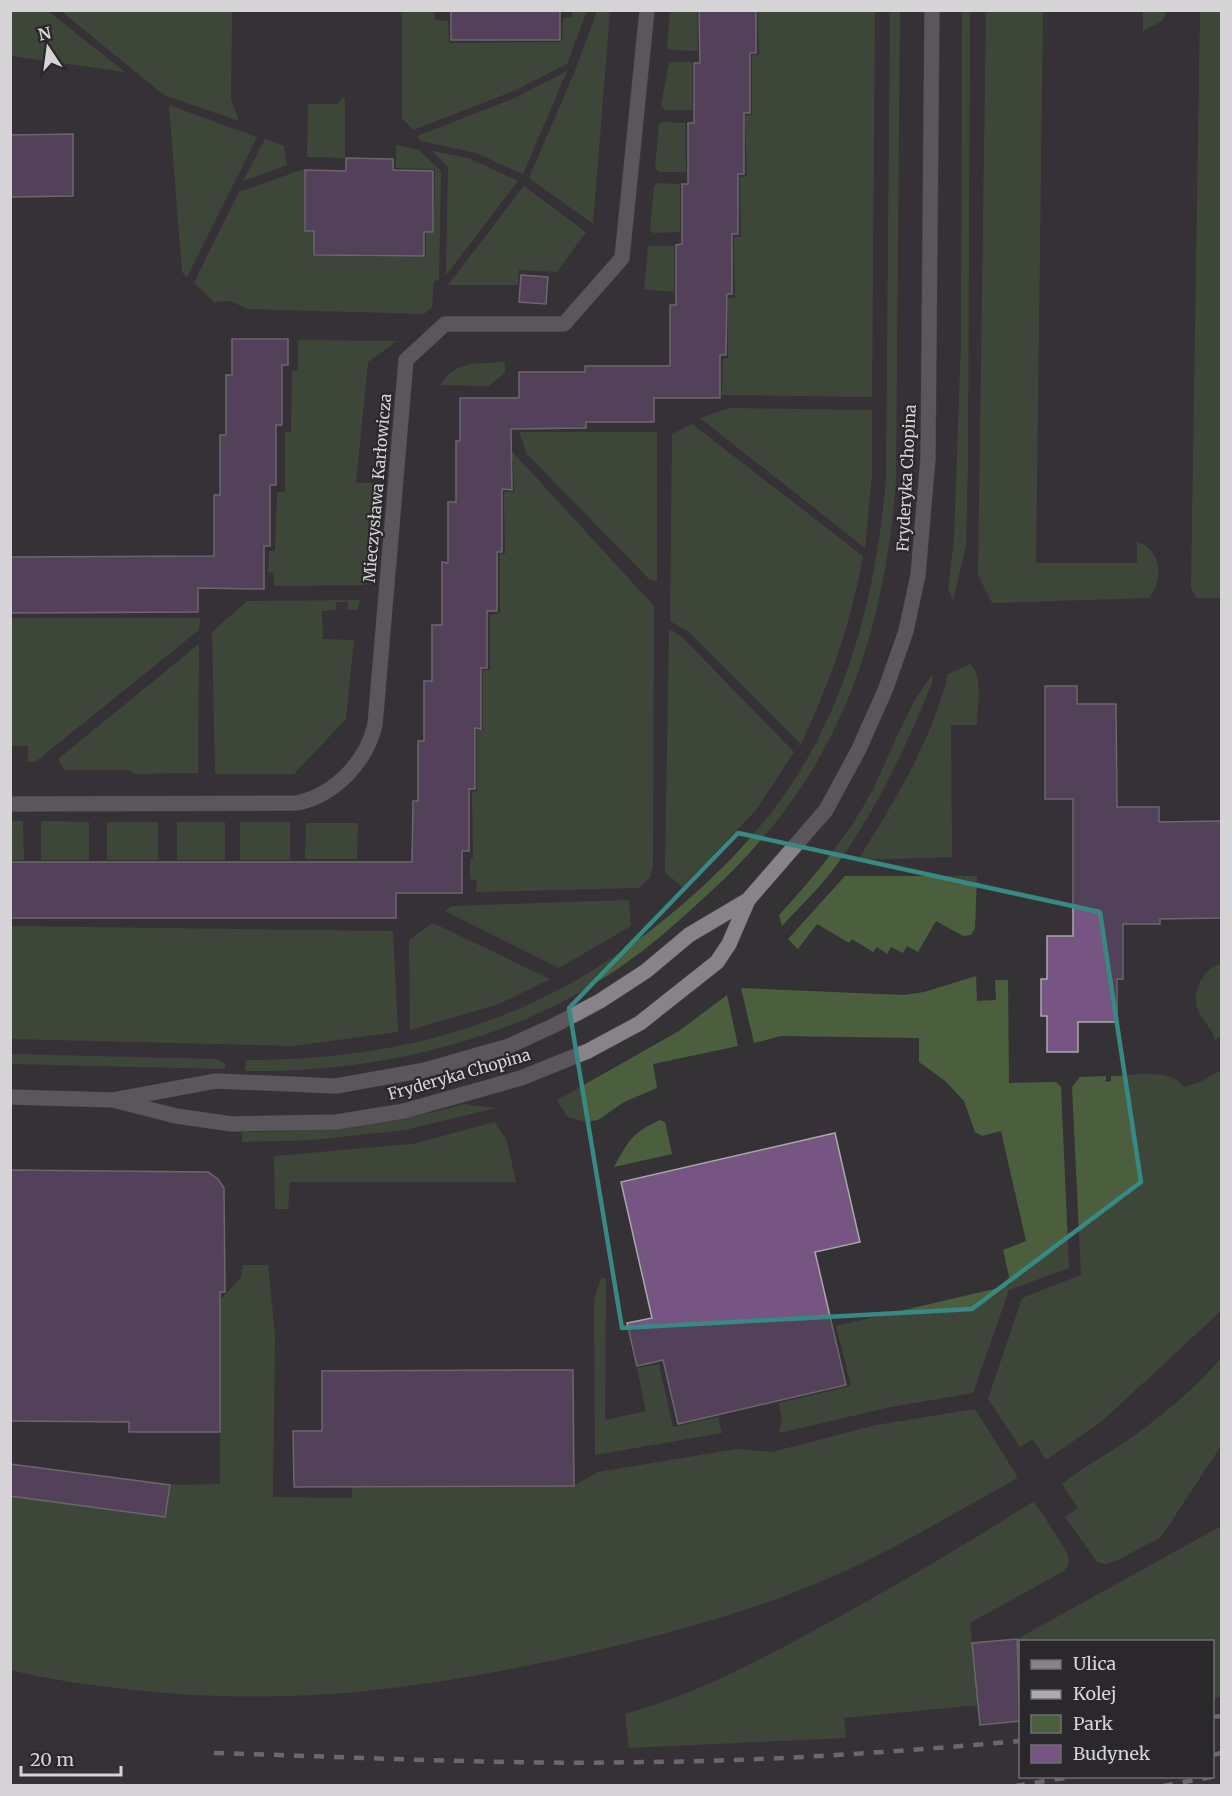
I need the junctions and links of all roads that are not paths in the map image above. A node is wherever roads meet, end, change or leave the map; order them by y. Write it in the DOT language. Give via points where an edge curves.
graph roads {
  1 [pos="647,10"];
  2 [pos="932,10"];
  3 [pos="10,804"];
  4 [pos="748,900"];
  5 [pos="10,1097"];
  6 [pos="113,1100"];
  1 -- 3 [label="street, Mieczysława Karłowicza" via="622,258 564,324 445,324 406,360 375,725 371,742 345,778 312,800 297,803"];
  2 -- 4 [label="street, Fryderyka Chopina" via="928,458 918,575 906,631 859,749 826,810"];
  4 -- 6 [label="street, Fryderyka Chopina" via="689,935 646,971 600,1001 509,1046 425,1070 336,1086 216,1081"];
  4 -- 6 [label="street, Fryderyka Chopina" via="717,962 686,988 640,1023 588,1051 521,1078 404,1111 337,1122 212,1122"];
  5 -- 6 [label="street, Fryderyka Chopina"];
}
